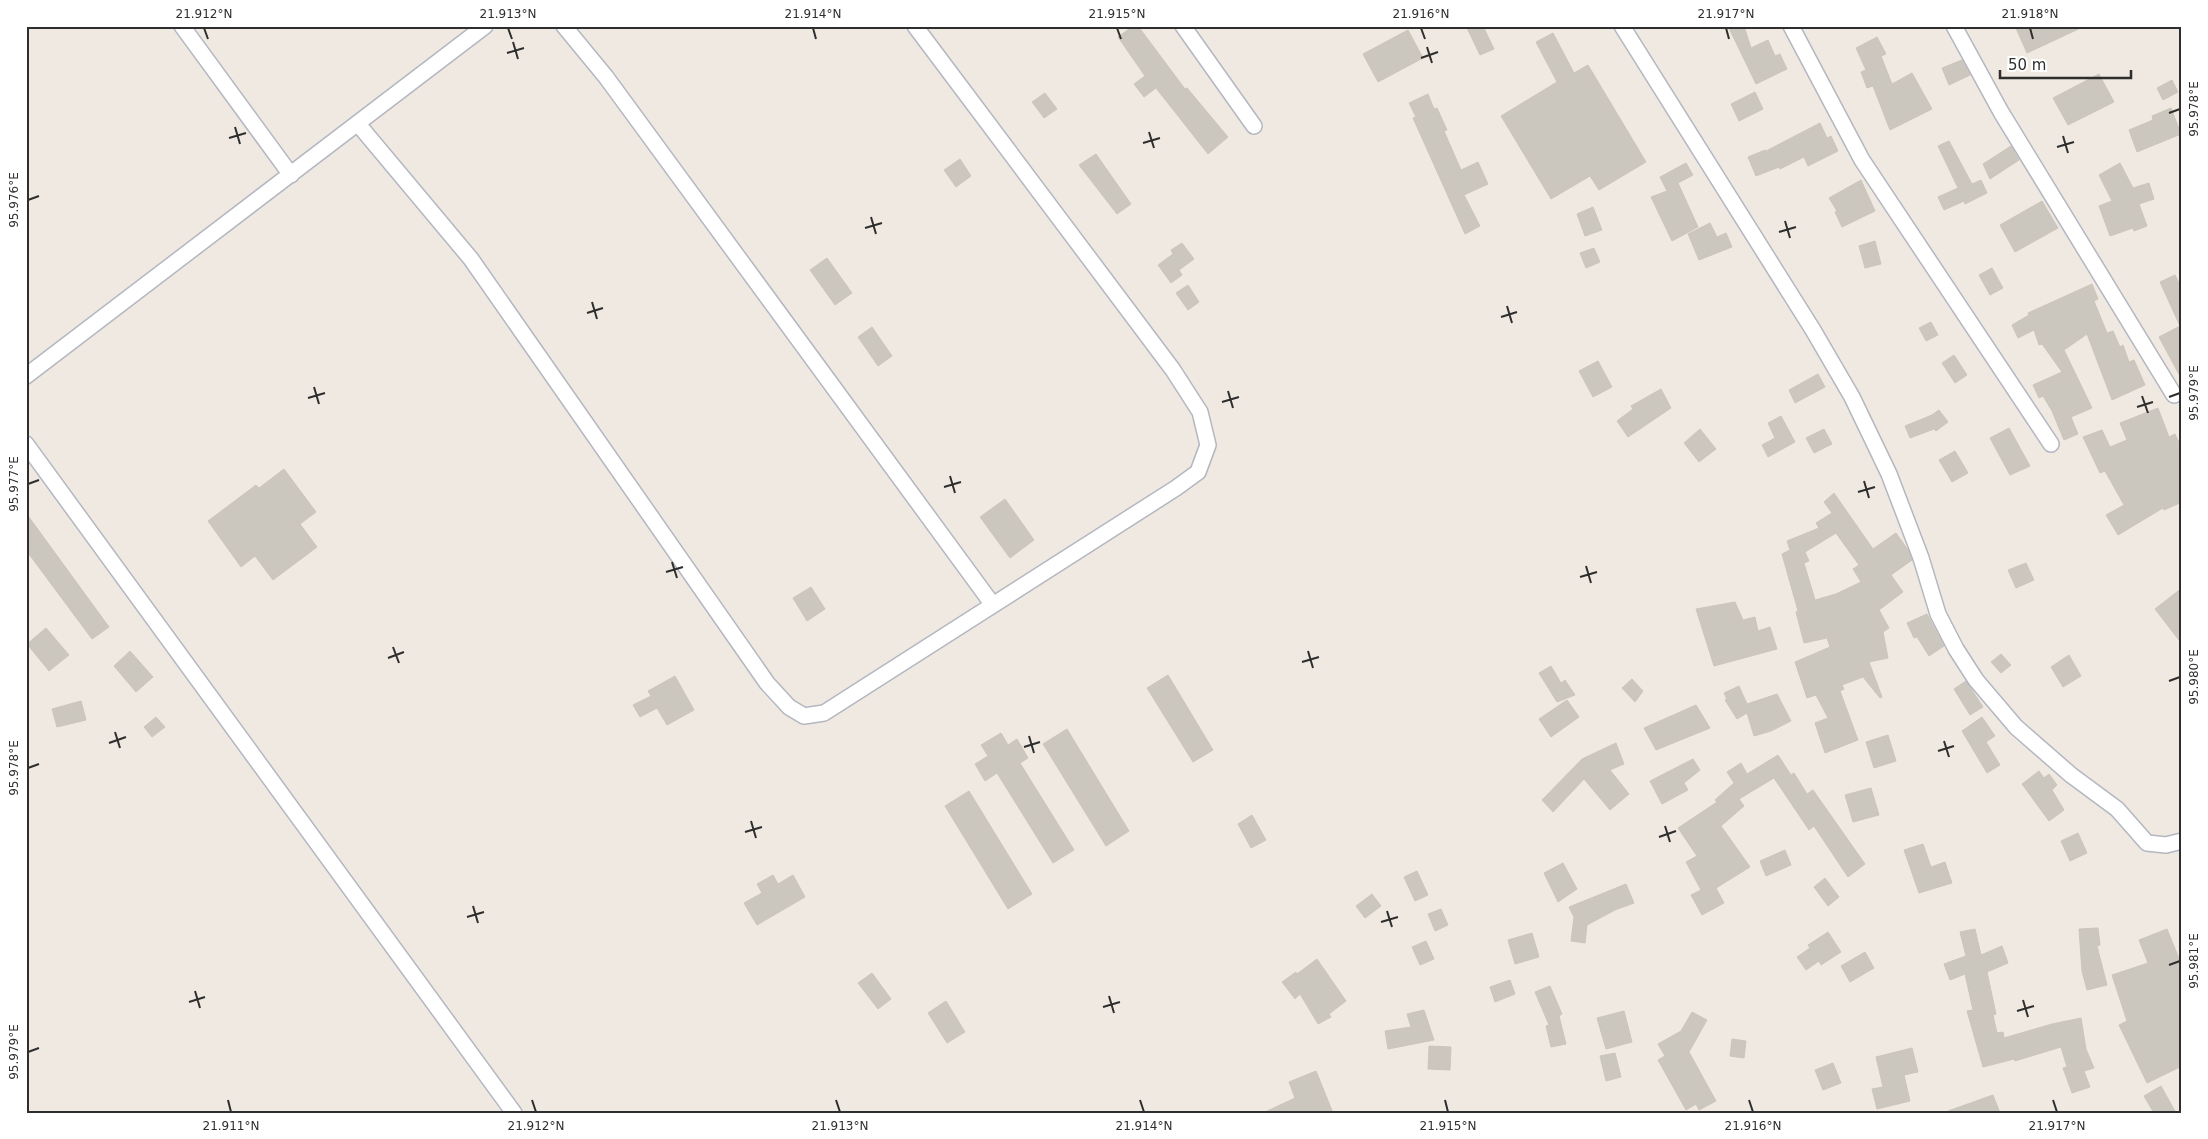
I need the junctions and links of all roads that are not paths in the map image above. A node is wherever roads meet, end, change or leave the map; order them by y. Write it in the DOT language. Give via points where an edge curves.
graph roads {
  1 [pos="182,26"];
  2 [pos="486,26"];
  3 [pos="564,26"];
  4 [pos="915,26"];
  5 [pos="1183,26"];
  6 [pos="1622,26"];
  7 [pos="1791,26"];
  8 [pos="1954,26"];
  9 [pos="358,124"];
  10 [pos="1254,126"];
  11 [pos="291,175"];
  12 [pos="26,376"];
  13 [pos="2174,395"];
  14 [pos="26,444"];
  15 [pos="2051,444"];
  16 [pos="993,605"];
  17 [pos="2182,841"];
  18 [pos="514,1113"];
  1 -- 11 [label="street"];
  2 -- 9 [label="street"];
  3 -- 16 [label="street" via="606,77"];
  4 -- 16 [label="street" via="1173,370 1200,412 1208,445 1198,472"];
  5 -- 10 [label="street"];
  6 -- 17 [label="street" via="1852,397 1889,474 1938,614 1976,680 2016,727 2071,776 2117,809 2148,843 2166,845"];
  7 -- 15 [label="street" via="1862,160"];
  8 -- 13 [label="street" via="2002,112"];
  9 -- 11 [label="street"];
  9 -- 16 [label="street" via="471,259 766,682 789,707 804,716 824,713"];
  11 -- 12 [label="street"];
  14 -- 18 [label="street"];
}
